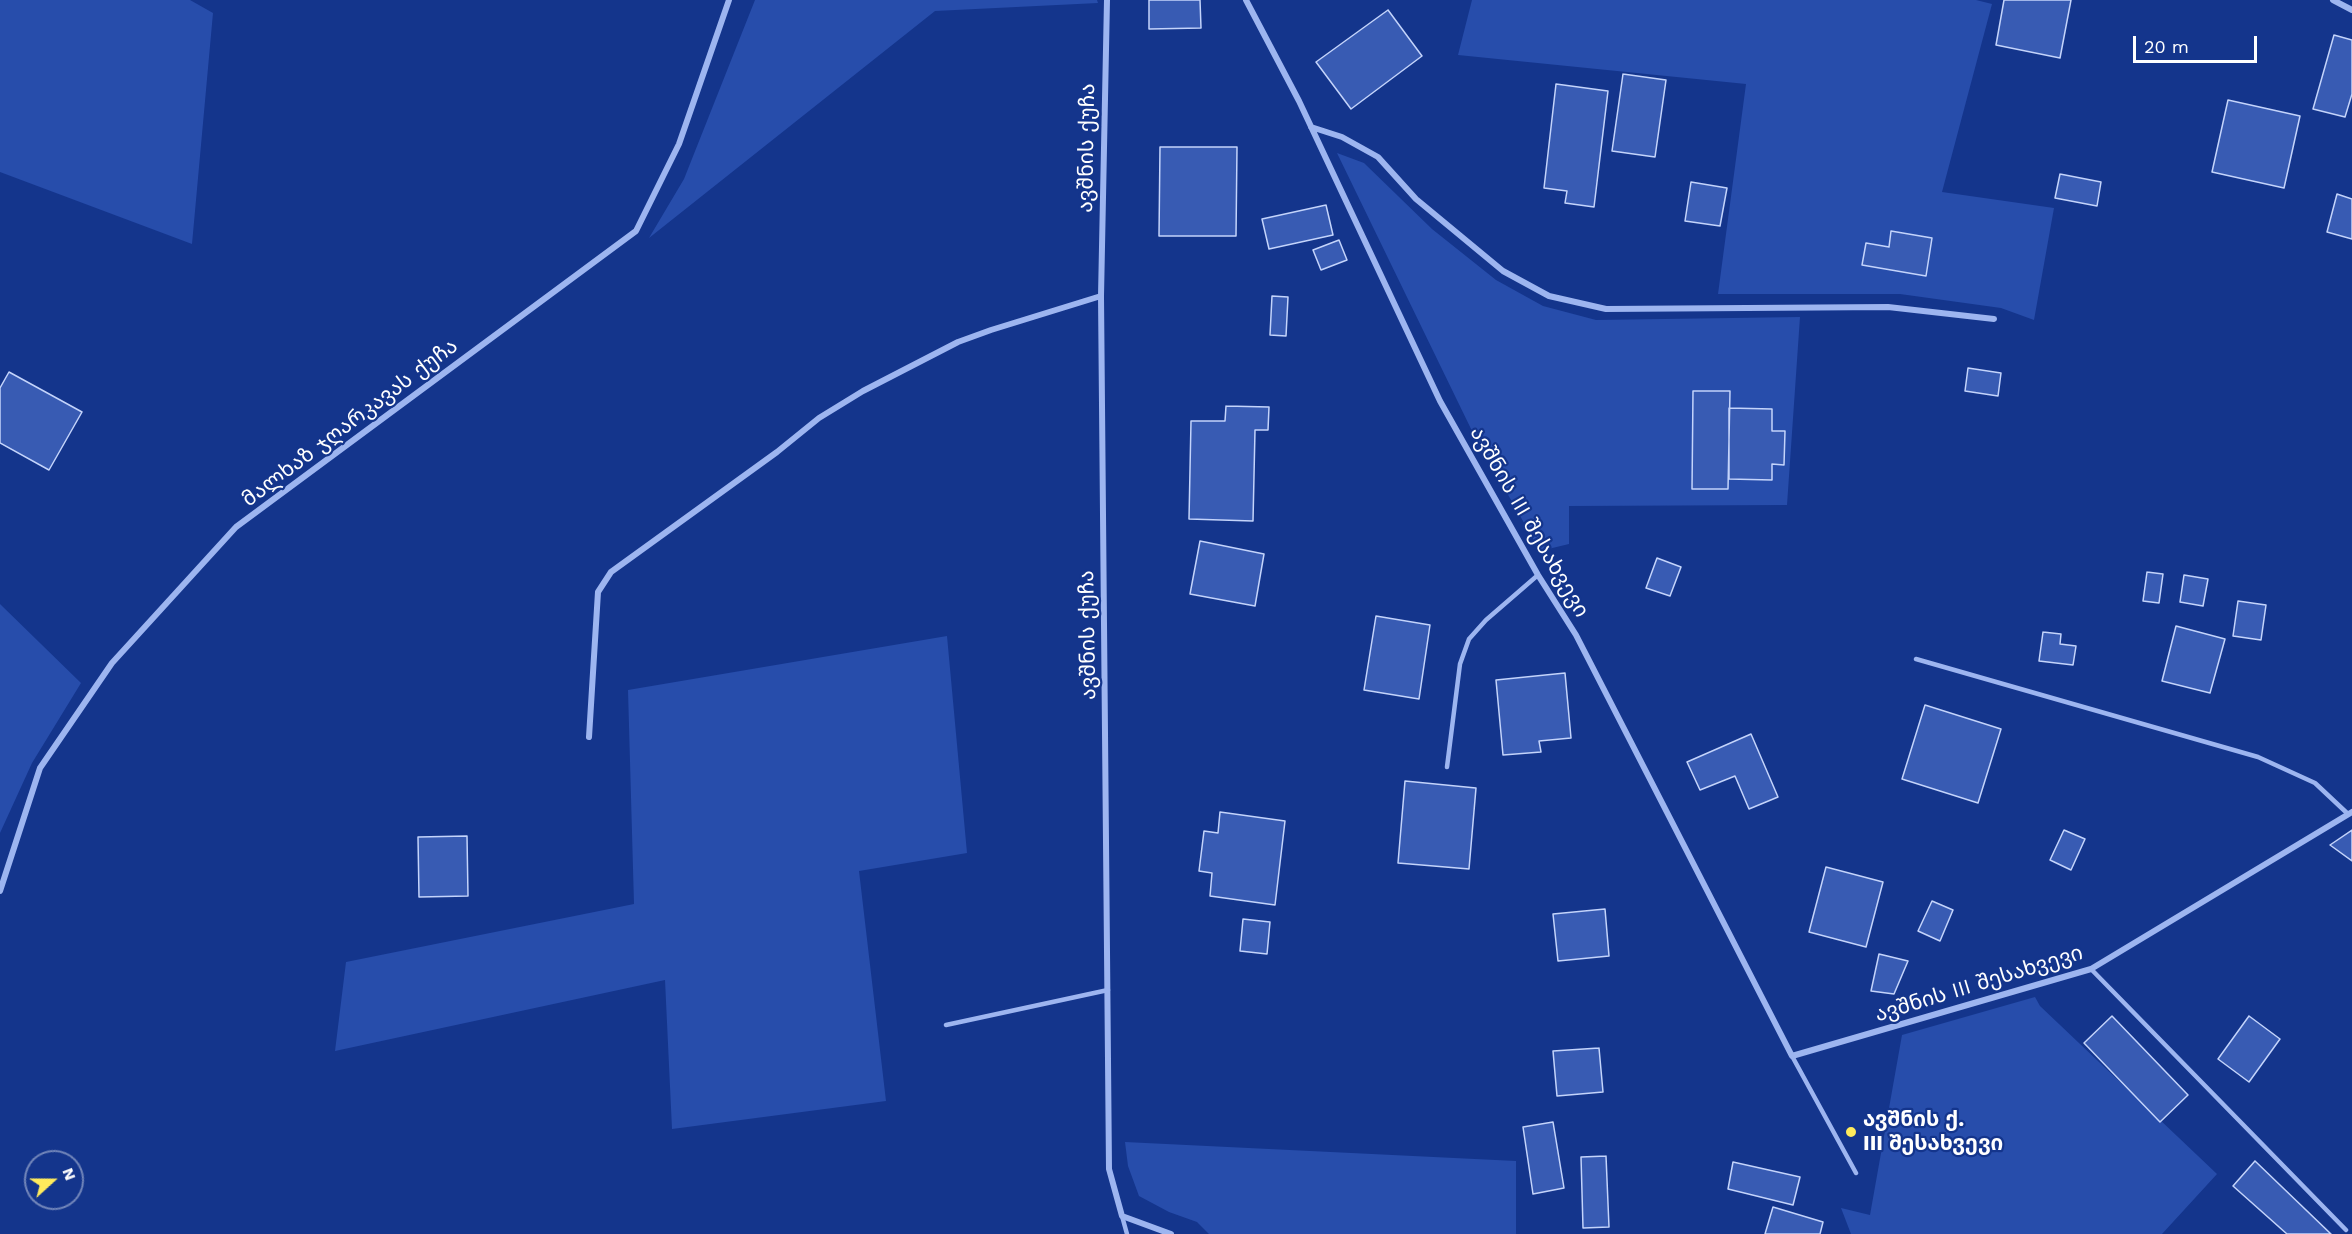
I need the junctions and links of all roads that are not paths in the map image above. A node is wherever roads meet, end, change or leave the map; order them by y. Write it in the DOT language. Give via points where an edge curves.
graph roads {
  1 [pos="729,0"];
  2 [pos="1107,0"];
  3 [pos="1246,0"];
  4 [pos="2333,0"];
  5 [pos="2352,10"];
  6 [pos="1311,127"];
  7 [pos="1101,296"];
  8 [pos="1994,319"];
  9 [pos="1539,576"];
  10 [pos="1916,659"];
  11 [pos="589,737"];
  12 [pos="1448,767"];
  13 [pos="2350,813"];
  14 [pos="0,891"];
  15 [pos="2091,969"];
  16 [pos="1108,990"];
  17 [pos="946,1025"];
  18 [pos="1792,1056"];
  19 [pos="1856,1173"];
  20 [pos="1122,1216"];
  21 [pos="2346,1230"];
  22 [pos="1127,1234"];
  23 [pos="1171,1234"];
  1 -- 14 [label="street, მალხაზ ჯღარკავას ქუჩა" via="679,144 636,231 236,527 112,663 40,768"];
  2 -- 7 [label="street, ავშნის ქუჩა"];
  3 -- 6 [label="street, ავშნის III შესახვევი"];
  4 -- 5 [label="street"];
  6 -- 8 [label="street" via="1342,137 1378,158 1416,199 1485,257 1549,296 1606,309 1888,307"];
  6 -- 9 [label="street, ავშნის III შესახვევი" via="1440,401"];
  7 -- 11 [label="street" via="958,342 863,390 819,418 611,572 598,592"];
  7 -- 16 [label="street, ავშნის ქუჩა"];
  9 -- 12 [label="lane" via="1469,639 1460,664"];
  9 -- 18 [label="street, ავშნის III შესახვევი" via="1576,636"];
  10 -- 13 [label="lane" via="2258,757 2315,783"];
  13 -- 15 [label="street, ავშნის III შესახვევი"];
  15 -- 18 [label="street, ავშნის III შესახვევი"];
  15 -- 21 [label="lane"];
  16 -- 17 [label="lane"];
  16 -- 20 [label="street, ავშნის ქუჩა" via="1109,1169"];
  18 -- 19 [label="lane, ავშნის III შესახვევი"];
  20 -- 22 [label="lane"];
  20 -- 23 [label="street"];
}
